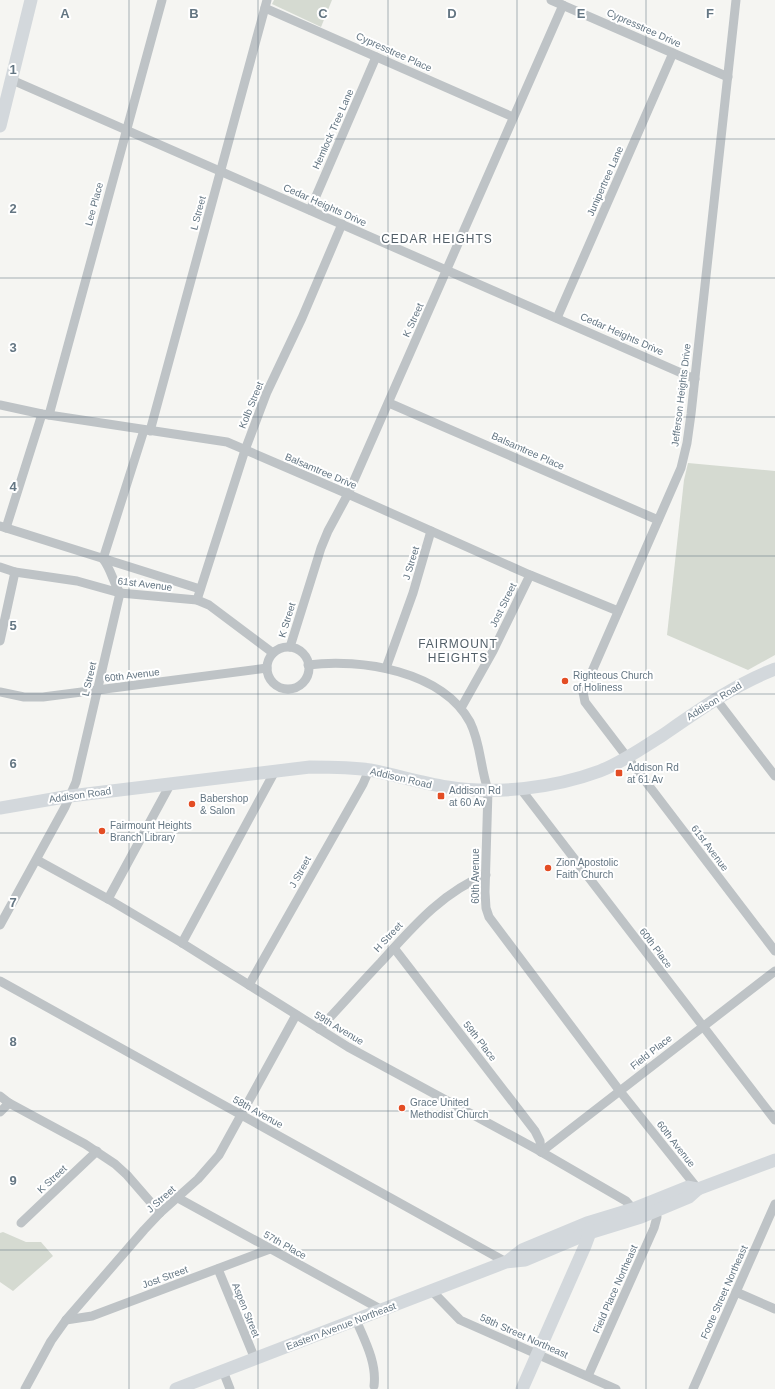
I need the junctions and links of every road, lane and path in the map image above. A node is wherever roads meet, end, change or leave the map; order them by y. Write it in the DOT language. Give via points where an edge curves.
graph roads {
  1 [pos="31,0"];
  2 [pos="162,0"];
  3 [pos="551,0"];
  4 [pos="736,0"];
  5 [pos="266,4"];
  6 [pos="563,5"];
  7 [pos="672,53"];
  8 [pos="376,57"];
  9 [pos="728,77"];
  10 [pos="12,80"];
  11 [pos="513,117"];
  12 [pos="0,126"];
  13 [pos="126,130"];
  14 [pos="221,172"];
  15 [pos="310,210"];
  16 [pos="342,224"];
  17 [pos="447,270"];
  18 [pos="557,318"];
  19 [pos="695,379"];
  20 [pos="389,403"];
  21 [pos="0,405"];
  22 [pos="45,414"];
  23 [pos="147,431"];
  24 [pos="245,450"];
  25 [pos="348,494"];
  26 [pos="658,520"];
  27 [pos="3,527"];
  28 [pos="431,531"];
  29 [pos="103,559"];
  30 [pos="0,566"];
  31 [pos="15,572"];
  32 [pos="530,575"];
  33 [pos="200,589"];
  34 [pos="120,593"];
  35 [pos="197,600"];
  36 [pos="618,611"];
  37 [pos="0,641"];
  38 [pos="290,647"];
  39 [pos="273,653"];
  40 [pos="308,665"];
  41 [pos="267,668"];
  42 [pos="386,668"];
  43 [pos="775,669"];
  44 [pos="97,690"];
  45 [pos="0,692"];
  46 [pos="716,699"];
  47 [pos="461,708"];
  48 [pos="628,758"];
  49 [pos="369,770"];
  50 [pos="275,771"];
  51 [pos="775,776"];
  52 [pos="172,783"];
  53 [pos="520,788"];
  54 [pos="488,790"];
  55 [pos="70,796"];
  56 [pos="0,808"];
  57 [pos="36,860"];
  58 [pos="486,874"];
  59 [pos="108,899"];
  60 [pos="0,925"];
  61 [pos="182,943"];
  62 [pos="394,948"];
  63 [pos="775,951"];
  64 [pos="775,971"];
  65 [pos="0,981"];
  66 [pos="249,985"];
  67 [pos="296,1015"];
  68 [pos="702,1026"];
  69 [pos="319,1029"];
  70 [pos="619,1090"];
  71 [pos="0,1096"];
  72 [pos="9,1103"];
  73 [pos="0,1112"];
  74 [pos="241,1115"];
  75 [pos="775,1120"];
  76 [pos="97,1151"];
  77 [pos="541,1152"];
  78 [pos="775,1160"];
  79 [pos="698,1189"];
  80 [pos="178,1198"];
  81 [pos="775,1204"];
  82 [pos="633,1209"];
  83 [pos="656,1210"];
  84 [pos="160,1213"];
  85 [pos="21,1223"];
  86 [pos="588,1228"];
  87 [pos="270,1249"];
  88 [pos="506,1262"];
  89 [pos="218,1269"];
  90 [pos="432,1291"];
  91 [pos="736,1292"];
  92 [pos="382,1310"];
  93 [pos="775,1310"];
  94 [pos="66,1320"];
  95 [pos="356,1320"];
  96 [pos="537,1354"];
  97 [pos="255,1359"];
  98 [pos="223,1371"];
  99 [pos="588,1376"];
  100 [pos="374,1386"];
  101 [pos="25,1389"];
  102 [pos="176,1389"];
  103 [pos="230,1389"];
  104 [pos="522,1389"];
  105 [pos="616,1389"];
  106 [pos="693,1389"];
  1 -- 10 [label="main road"];
  2 -- 13 [label="street, Lee Place"];
  3 -- 6 [label="street, Cypresstree Drive"];
  4 -- 9 [label="street, Jefferson Heights Drive"];
  5 -- 8 [label="street, Cypresstree Place"];
  5 -- 14 [label="street, L Street"];
  6 -- 7 [label="street, Cypresstree Drive"];
  6 -- 11 [label="street, K Street"];
  7 -- 9 [label="street, Cypresstree Drive"];
  7 -- 18 [label="street, Junipertree Lane"];
  8 -- 11 [label="street, Cypresstree Place"];
  8 -- 15 [label="street, Hemlock Tree Lane"];
  9 -- 19 [label="street, Jefferson Heights Drive"];
  10 -- 12 [label="main road"];
  10 -- 13 [label="street, Cedar Heights Drive"];
  11 -- 17 [label="street, K Street"];
  13 -- 14 [label="street, Cedar Heights Drive"];
  13 -- 22 [label="street, Lee Place"];
  14 -- 15 [label="street, Cedar Heights Drive"];
  14 -- 23 [label="street, L Street"];
  15 -- 16 [label="street, Cedar Heights Drive"];
  16 -- 17 [label="street, Cedar Heights Drive"];
  16 -- 24 [label="street, Kolb Street" via="267,392"];
  17 -- 18 [label="street, Cedar Heights Drive"];
  17 -- 20 [label="street, K Street"];
  18 -- 19 [label="street, Cedar Heights Drive"];
  19 -- 26 [label="street, Jefferson Heights Drive" via="683,462"];
  20 -- 25 [label="street, K Street"];
  20 -- 26 [label="street, Balsamtree Place"];
  21 -- 22 [label="street, Balsamtree Drive"];
  22 -- 23 [label="street, Balsamtree Drive"];
  22 -- 27 [label="street, Lee Place"];
  23 -- 24 [label="street, Balsamtree Drive" via="223,441"];
  23 -- 29 [label="street, L Street"];
  24 -- 25 [label="street, Balsamtree Drive"];
  24 -- 33 [label="street, Kolb Street"];
  25 -- 28 [label="street, Balsamtree Drive"];
  25 -- 38 [label="street, K Street" via="320,548"];
  26 -- 36 [label="street, Jefferson Heights Drive"];
  27 -- 29 [label="street, 61st Avenue"];
  28 -- 32 [label="street, Balsamtree Drive"];
  28 -- 42 [label="street, J Street" via="413,593"];
  29 -- 33 [label="street, 61st Avenue"];
  29 -- 34 [label="street"];
  30 -- 31 [label="street, 61st Avenue"];
  31 -- 34 [label="street, 61st Avenue" via="77,581"];
  31 -- 37 [label="street"];
  32 -- 36 [label="street, Balsamtree Drive"];
  32 -- 47 [label="street, Jost Street"];
  33 -- 35 [label="street, Kolb Street"];
  34 -- 35 [label="street, 61st Avenue"];
  34 -- 44 [label="street, L Street"];
  35 -- 39 [label="street, 61st Avenue" via="209,605"];
  36 -- 48 [label="street, Jefferson Heights Drive" via="583,692 585,702"];
  38 -- 39 [label="street" via="278,649"];
  38 -- 40 [label="street" via="304,654"];
  39 -- 41 [label="street"];
  40 -- 41 [label="street" via="308,673 302,682 291,688 282,688 274,682"];
  40 -- 42 [label="street, 60th Avenue" via="339,663"];
  41 -- 44 [label="street, 60th Avenue"];
  42 -- 47 [label="street, 60th Avenue" via="422,680"];
  43 -- 46 [label="main road, Addison Road"];
  44 -- 45 [label="street, 60th Avenue" via="32,697"];
  44 -- 55 [label="street, L Street" via="77,779"];
  46 -- 48 [label="main road, Addison Road"];
  46 -- 51 [label="street"];
  47 -- 54 [label="street, 60th Avenue" via="479,744"];
  48 -- 53 [label="main road, Addison Road" via="574,780"];
  48 -- 63 [label="street, 61st Avenue"];
  49 -- 50 [label="main road, Addison Road" via="321,767"];
  49 -- 54 [label="main road, Addison Road" via="448,788"];
  49 -- 66 [label="street, J Street"];
  50 -- 52 [label="main road, Addison Road"];
  50 -- 61 [label="street"];
  52 -- 55 [label="main road, Addison Road"];
  52 -- 59 [label="street"];
  53 -- 54 [label="main road, Addison Road"];
  53 -- 68 [label="street, 60th Place"];
  54 -- 58 [label="street, 60th Avenue"];
  55 -- 56 [label="main road, Addison Road"];
  55 -- 57 [label="street, L Street"];
  57 -- 59 [label="street, 59th Avenue"];
  57 -- 60 [label="street, L Street"];
  58 -- 62 [label="street, H Street" via="475,878 430,911"];
  58 -- 70 [label="street, 60th Avenue" via="485,904 488,917"];
  59 -- 61 [label="street, 59th Avenue"];
  61 -- 66 [label="street, 59th Avenue"];
  62 -- 69 [label="street, H Street"];
  62 -- 77 [label="street, 59th Place" via="535,1131 540,1141"];
  64 -- 68 [label="street, Field Place"];
  65 -- 74 [label="street, 58th Avenue"];
  66 -- 67 [label="street, 59th Avenue"];
  67 -- 69 [label="street, 59th Avenue"];
  67 -- 74 [label="street, J Street"];
  68 -- 70 [label="street, Field Place"];
  68 -- 75 [label="street, 60th Place"];
  69 -- 77 [label="street, 59th Avenue"];
  70 -- 77 [label="street, Field Place"];
  70 -- 79 [label="street, 60th Avenue"];
  71 -- 72 [label="street"];
  72 -- 73 [label="street"];
  72 -- 76 [label="street"];
  74 -- 80 [label="street, J Street" via="219,1155"];
  74 -- 88 [label="street, 58th Avenue"];
  76 -- 84 [label="street" via="123,1170"];
  76 -- 85 [label="street, K Street"];
  77 -- 82 [label="street, 59th Avenue" via="626,1200"];
  78 -- 79 [label="main road, Eastern Avenue Northeast"];
  79 -- 82 [label="main road, Eastern Avenue Northeast" via="688,1187"];
  79 -- 83 [label="main road, Eastern Avenue Northeast" via="689,1197"];
  80 -- 84 [label="street, J Street"];
  80 -- 87 [label="street, 57th Place"];
  81 -- 91 [label="street, Foote Street Northeast"];
  82 -- 86 [label="main road, Eastern Avenue Northeast"];
  83 -- 86 [label="main road, Eastern Avenue Northeast"];
  83 -- 99 [label="street, Field Place Northeast" via="654,1228"];
  84 -- 94 [label="street, J Street"];
  86 -- 88 [label="main road, Eastern Avenue Northeast" via="524,1260"];
  86 -- 96 [label="main road" via="585,1246"];
  87 -- 89 [label="street, Jost Street"];
  87 -- 92 [label="street, 57th Place"];
  88 -- 90 [label="main road, Eastern Avenue Northeast"];
  89 -- 94 [label="street, Jost Street" via="92,1316"];
  89 -- 97 [label="street, Aspen Street"];
  90 -- 92 [label="main road, Eastern Avenue Northeast"];
  90 -- 96 [label="street, 58th Street Northeast" via="460,1320"];
  91 -- 93 [label="street"];
  91 -- 106 [label="street, Foote Street Northeast"];
  92 -- 95 [label="main road, Eastern Avenue Northeast"];
  94 -- 101 [label="street, J Street" via="51,1341"];
  95 -- 97 [label="main road, Eastern Avenue Northeast"];
  95 -- 100 [label="street" via="373,1363"];
  96 -- 99 [label="street, 58th Street Northeast"];
  96 -- 104 [label="main road"];
  97 -- 98 [label="main road, Eastern Avenue Northeast"];
  98 -- 102 [label="main road, Eastern Avenue Northeast"];
  98 -- 103 [label="street"];
  99 -- 105 [label="street, 58th Street Northeast"];
}
